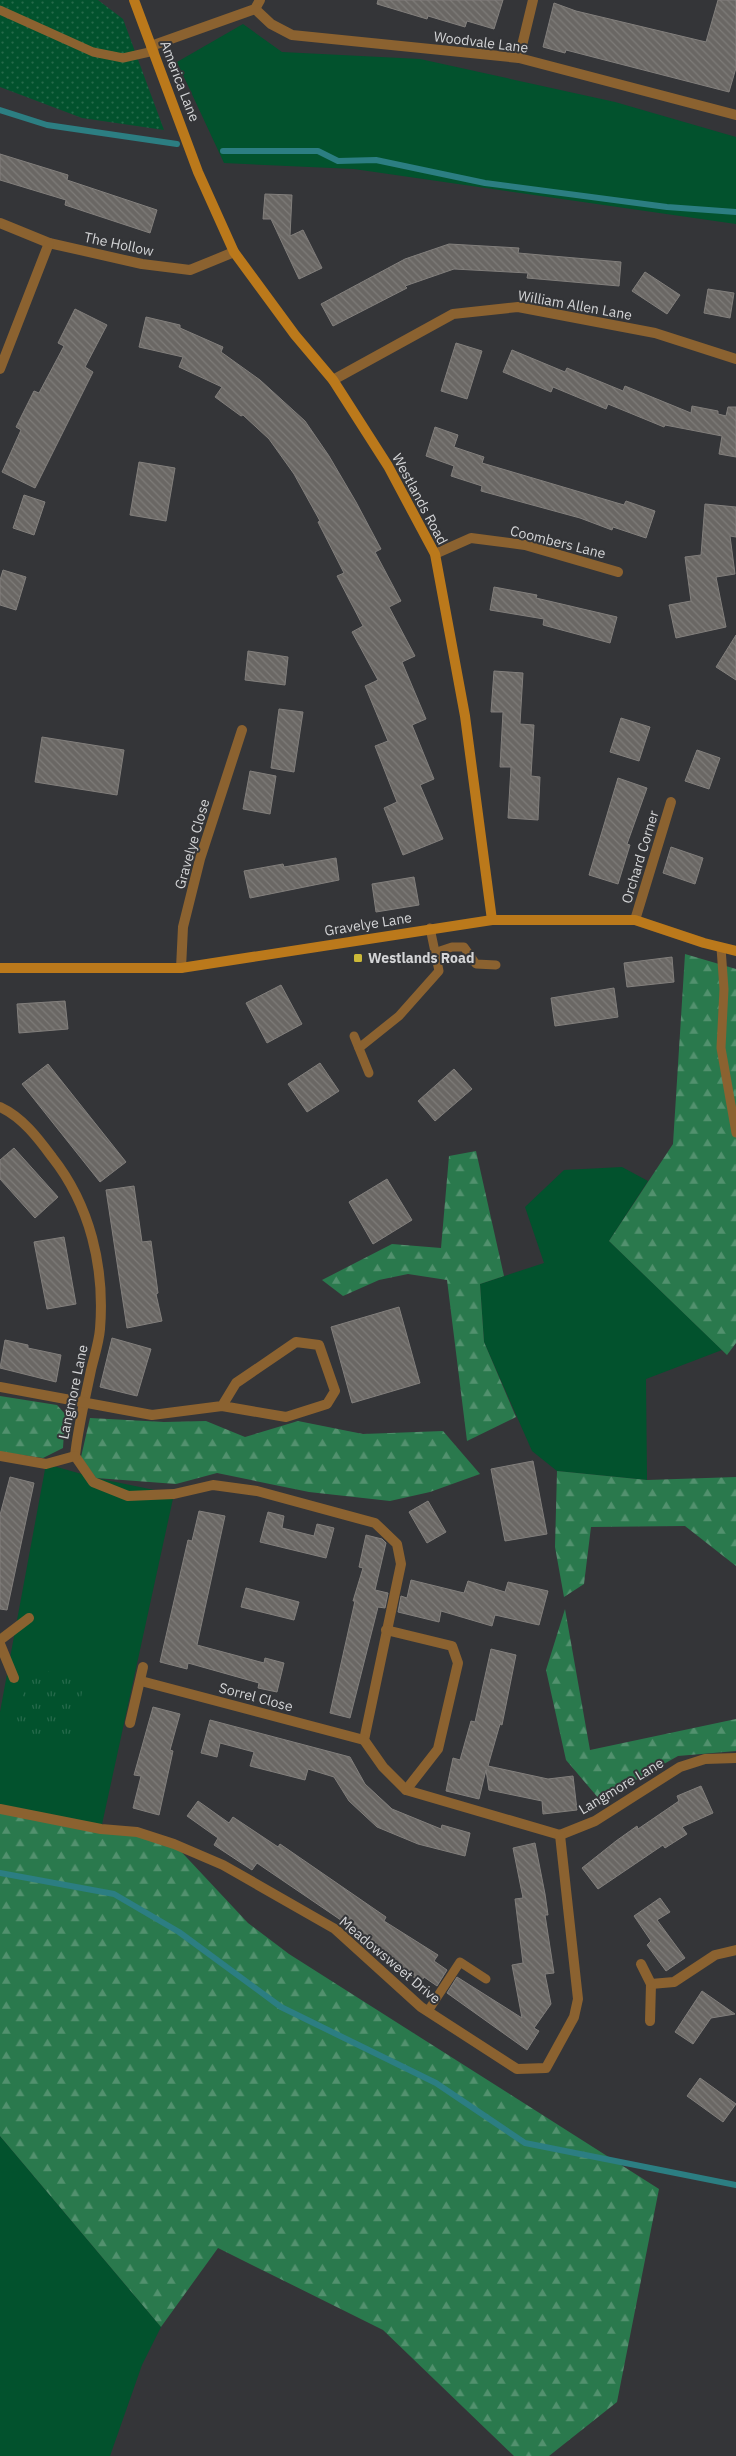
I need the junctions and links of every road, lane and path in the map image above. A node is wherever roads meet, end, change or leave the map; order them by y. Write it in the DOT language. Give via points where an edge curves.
graph roads {
  1 [pos="134,0"];
  2 [pos="533,0"];
  3 [pos="257,4"];
  4 [pos="0,10"];
  5 [pos="153,48"];
  6 [pos="520,58"];
  7 [pos="736,115"];
  8 [pos="198,172"];
  9 [pos="0,223"];
  10 [pos="49,243"];
  11 [pos="234,252"];
  12 [pos="736,359"];
  13 [pos="0,369"];
  14 [pos="333,380"];
  15 [pos="435,554"];
  16 [pos="618,572"];
  17 [pos="242,730"];
  18 [pos="672,802"];
  19 [pos="492,920"];
  20 [pos="635,920"];
  21 [pos="430,928"];
  22 [pos="721,948"];
  23 [pos="736,951"];
  24 [pos="434,953"];
  25 [pos="496,965"];
  26 [pos="0,968"];
  27 [pos="181,968"];
  28 [pos="354,1036"];
  29 [pos="359,1048"];
  30 [pos="369,1073"];
  31 [pos="0,1107"];
  32 [pos="736,1134"];
  33 [pos="0,1387"];
  34 [pos="84,1403"];
  35 [pos="222,1406"];
  36 [pos="0,1456"];
  37 [pos="75,1456"];
  38 [pos="29,1618"];
  39 [pos="386,1630"];
  40 [pos="0,1640"];
  41 [pos="0,1644"];
  42 [pos="143,1667"];
  43 [pos="14,1678"];
  44 [pos="141,1681"];
  45 [pos="130,1723"];
  46 [pos="364,1740"];
  47 [pos="736,1758"];
  48 [pos="406,1790"];
  49 [pos="0,1809"];
  50 [pos="560,1835"];
  51 [pos="736,1950"];
  52 [pos="641,1964"];
  53 [pos="486,1979"];
  54 [pos="651,1984"];
  55 [pos="428,2011"];
  56 [pos="650,2021"];
  1 -- 5 [label="street, America Lane"];
  2 -- 6 [label="street"];
  3 -- 5 [label="street"];
  3 -- 6 [label="street, Woodvale Lane" via="271,24 292,35"];
  4 -- 5 [label="lane" via="93,52 123,58"];
  5 -- 8 [label="street, America Lane"];
  6 -- 7 [label="street, Woodvale Lane"];
  8 -- 11 [label="street, Westlands Road"];
  9 -- 10 [label="street, The Hollow"];
  10 -- 11 [label="street, The Hollow" via="142,264 190,270"];
  10 -- 13 [label="street"];
  11 -- 14 [label="street, Westlands Road" via="295,335"];
  12 -- 14 [label="street, William Allen Lane" via="655,333 518,307 453,314"];
  14 -- 15 [label="street, Westlands Road" via="388,466"];
  15 -- 16 [label="street, Coombers Lane" via="471,538 525,545"];
  15 -- 19 [label="street, Westlands Road" via="465,716"];
  17 -- 27 [label="street, Gravelye Close" via="200,859 184,927"];
  18 -- 20 [label="street, Orchard Corner"];
  19 -- 20 [label="street, Gravelye Lane"];
  19 -- 21 [label="street, Gravelye Lane"];
  20 -- 22 [label="street, Gravelye Lane"];
  21 -- 24 [label="lane"];
  21 -- 27 [label="street, Gravelye Lane"];
  22 -- 23 [label="street, Gravelye Lane"];
  22 -- 32 [label="lane" via="724,989 721,1048"];
  24 -- 25 [label="lane" via="464,947 476,964"];
  24 -- 29 [label="lane" via="439,971 399,1016"];
  26 -- 27 [label="street, Gravelye Lane"];
  28 -- 29 [label="lane"];
  29 -- 30 [label="lane"];
  31 -- 34 [label="street, Langmore Lane" via="30,1130 49,1152 69,1178 86,1215 100,1288 100,1330"];
  33 -- 34 [label="street"];
  34 -- 35 [label="street" via="152,1415"];
  34 -- 37 [label="street, Langmore Lane"];
  35 -- 35 [label="street" via="236,1383 296,1342 319,1345 335,1391 326,1404 286,1416"];
  36 -- 37 [label="street" via="46,1464"];
  37 -- 39 [label="street, Langmore Lane" via="93,1482 128,1496 174,1494 213,1485 257,1490 375,1522 397,1544 401,1564"];
  38 -- 40 [label="street"];
  39 -- 46 [label="street, Langmore Lane"];
  39 -- 48 [label="street" via="452,1646 458,1663 438,1749"];
  41 -- 43 [label="street"];
  42 -- 44 [label="street"];
  44 -- 45 [label="street"];
  44 -- 46 [label="street, Sorrel Close"];
  46 -- 48 [label="street" via="383,1767"];
  47 -- 50 [label="street, Langmore Lane" via="705,1759 680,1766 595,1821"];
  48 -- 50 [label="street"];
  49 -- 55 [label="street, Meadowsweet Drive" via="101,1829 137,1832 223,1865 335,1929"];
  50 -- 55 [label="street, Meadowsweet Drive" via="578,1999 574,2017 546,2068 517,2069"];
  51 -- 54 [label="street" via="715,1955 674,1982"];
  52 -- 54 [label="street"];
  53 -- 55 [label="lane" via="460,1962"];
  54 -- 56 [label="street"];
}
